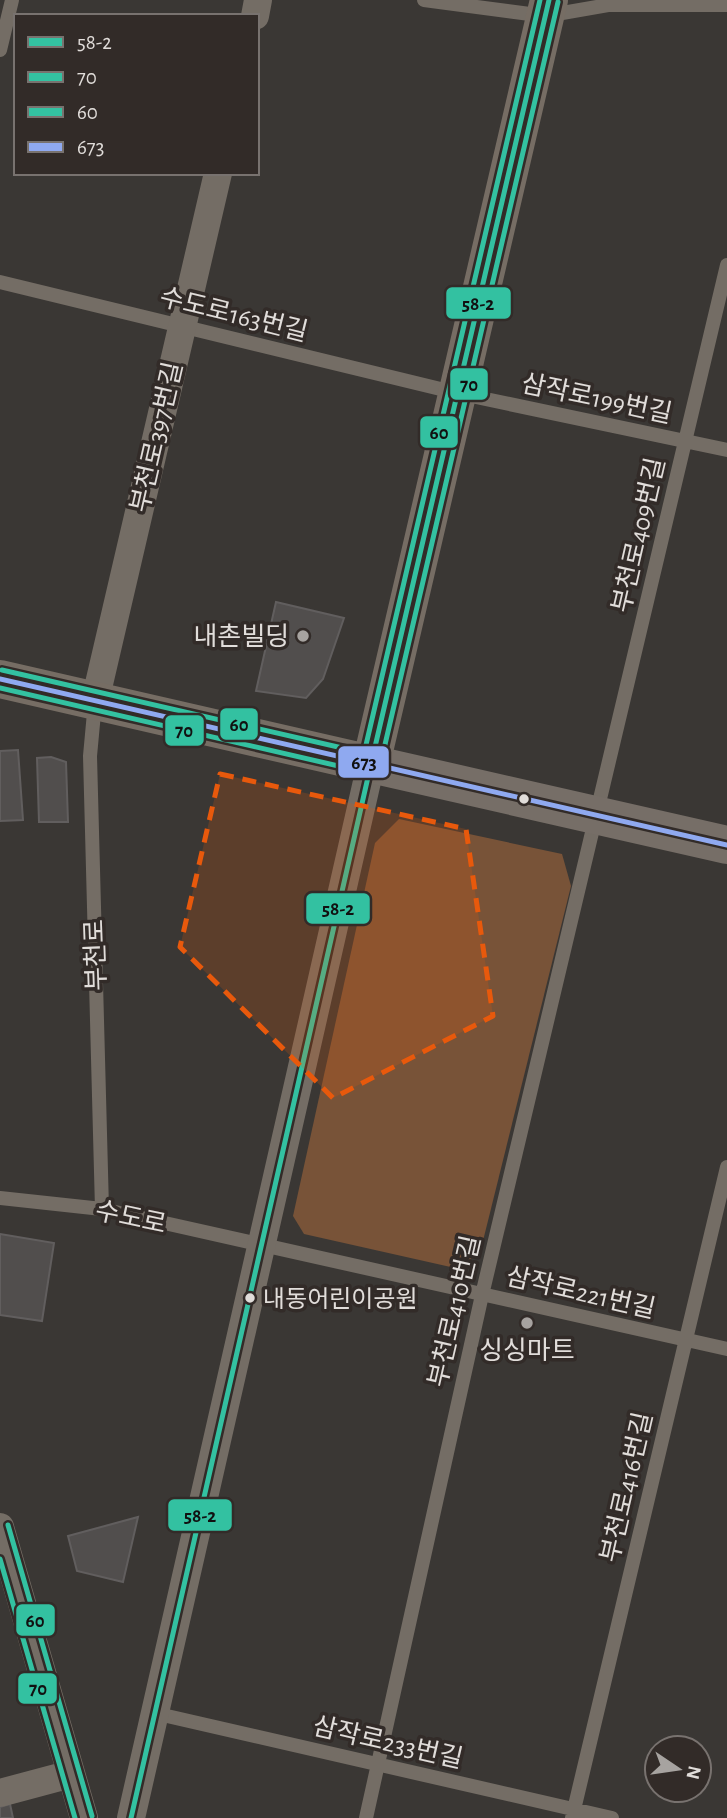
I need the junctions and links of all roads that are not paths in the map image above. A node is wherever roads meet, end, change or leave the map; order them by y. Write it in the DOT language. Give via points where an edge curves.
graph roads {
  1 [pos="12,0"];
  2 [pos="424,0"];
  3 [pos="727,5"];
  4 [pos="547,8"];
  5 [pos="0,50"];
  6 [pos="218,175"];
  7 [pos="727,265"];
  8 [pos="0,282"];
  9 [pos="182,326"];
  10 [pos="457,393"];
  11 [pos="685,441"];
  12 [pos="727,450"];
  13 [pos="0,679"];
  14 [pos="95,701"];
  15 [pos="371,764"];
  16 [pos="597,816"];
  17 [pos="727,831"];
  18 [pos="683,835"];
  19 [pos="727,845"];
  20 [pos="727,858"];
  21 [pos="727,1167"];
  22 [pos="0,1198"];
  23 [pos="102,1209"];
  24 [pos="260,1245"];
  25 [pos="482,1295"];
  26 [pos="686,1340"];
  27 [pos="727,1349"];
  28 [pos="0,1527"];
  29 [pos="154,1713"];
  30 [pos="378,1764"];
  31 [pos="71,1774"];
  32 [pos="0,1793"];
  33 [pos="573,1814"];
  34 [pos="84,1818"];
  35 [pos="131,1818"];
  36 [pos="366,1818"];
  37 [pos="612,1818"];
  1 -- 5 [label="lane"];
  2 -- 4 [label="lane"];
  3 -- 4 [label="lane"];
  4 -- 10 [label="main road"];
  6 -- 9 [label="street, 부천로397번길"];
  7 -- 11 [label="lane, 부천로409번길"];
  8 -- 9 [label="lane, 수도로163번길"];
  9 -- 10 [label="lane, 수도로163번길"];
  9 -- 14 [label="street, 부천로397번길"];
  10 -- 11 [label="lane, 삼작로199번길"];
  10 -- 15 [label="main road"];
  11 -- 12 [label="lane, 삼작로199번길"];
  11 -- 16 [label="lane, 부천로409번길"];
  13 -- 14 [label="main road"];
  14 -- 15 [label="main road"];
  14 -- 23 [label="lane, 부천로" via="90,756"];
  15 -- 16 [label="street"];
  15 -- 24 [label="street"];
  16 -- 18 [label="street"];
  16 -- 25 [label="lane, 부천로410번길"];
  17 -- 18 [label="lane"];
  18 -- 19 [label="street"];
  18 -- 20 [label="lane"];
  21 -- 26 [label="lane, 부천로416번길"];
  22 -- 23 [label="lane, 수도로"];
  23 -- 24 [label="lane, 수도로"];
  24 -- 25 [label="lane, 삼작로221번길"];
  24 -- 29 [label="street"];
  25 -- 26 [label="lane, 삼작로221번길"];
  25 -- 30 [label="lane, 부천로410번길"];
  26 -- 27 [label="lane, 삼작로221번길"];
  26 -- 33 [label="lane, 부천로416번길"];
  28 -- 31 [label="street"];
  29 -- 30 [label="lane, 삼작로233번길"];
  29 -- 35 [label="street"];
  30 -- 33 [label="lane, 삼작로233번길"];
  30 -- 36 [label="lane, 부천로410번길"];
  31 -- 32 [label="street"];
  31 -- 34 [label="street"];
  33 -- 37 [label="lane, 삼작로233번길"];
}
